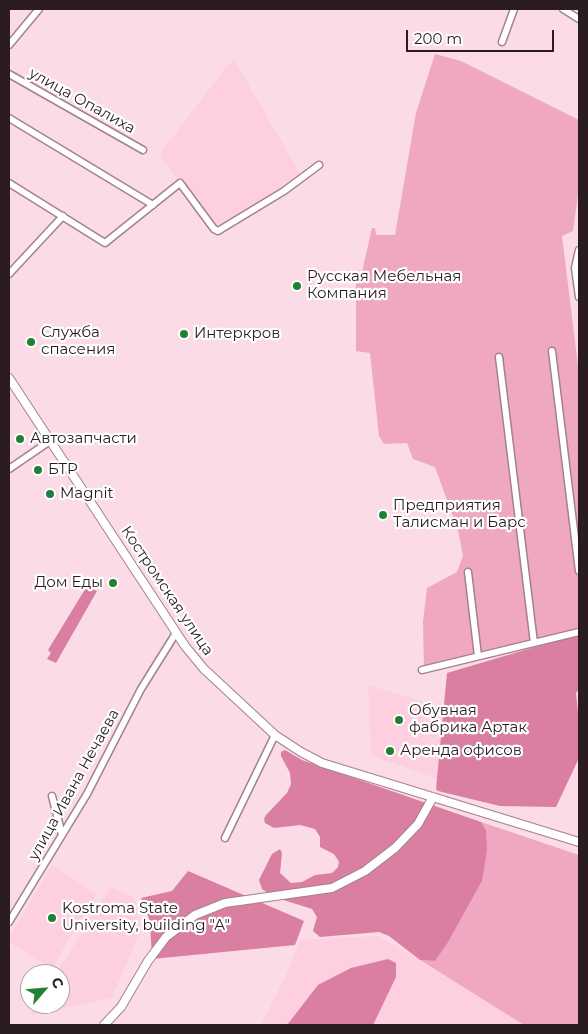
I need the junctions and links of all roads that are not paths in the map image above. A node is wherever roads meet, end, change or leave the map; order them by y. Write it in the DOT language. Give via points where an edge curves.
graph roads {
  1 [pos="38,9"];
  2 [pos="514,9"];
  3 [pos="563,9"];
  4 [pos="579,19"];
  5 [pos="502,42"];
  6 [pos="9,45"];
  7 [pos="9,74"];
  8 [pos="9,118"];
  9 [pos="143,150"];
  10 [pos="319,165"];
  11 [pos="9,183"];
  12 [pos="153,205"];
  13 [pos="63,216"];
  14 [pos="579,250"];
  15 [pos="9,274"];
  16 [pos="579,297"];
  17 [pos="552,351"];
  18 [pos="499,357"];
  19 [pos="9,378"];
  20 [pos="50,441"];
  21 [pos="9,469"];
  22 [pos="579,571"];
  23 [pos="468,572"];
  24 [pos="579,632"];
  25 [pos="176,633"];
  26 [pos="534,643"];
  27 [pos="478,656"];
  28 [pos="422,670"];
  29 [pos="275,735"];
  30 [pos="52,796"];
  31 [pos="433,797"];
  32 [pos="62,835"];
  33 [pos="225,838"];
  34 [pos="579,842"];
  35 [pos="10,919"];
  36 [pos="104,1025"];
  1 -- 6 [label="street"];
  2 -- 5 [label="street"];
  3 -- 4 [label="street"];
  7 -- 9 [label="street, улица Опалиха"];
  8 -- 12 [label="street"];
  10 -- 12 [label="street" via="284,191 218,231 180,183"];
  11 -- 13 [label="street"];
  12 -- 13 [label="street" via="105,243"];
  13 -- 15 [label="street"];
  14 -- 16 [label="street" via="575,268"];
  17 -- 22 [label="street"];
  18 -- 26 [label="street"];
  19 -- 20 [label="main road, Костромская улица"];
  20 -- 21 [label="street"];
  20 -- 25 [label="main road, Костромская улица"];
  23 -- 27 [label="street"];
  24 -- 26 [label="street"];
  25 -- 29 [label="main road, Костромская улица" via="204,669"];
  25 -- 32 [label="street, улица Ивана Нечаева" via="141,689"];
  26 -- 27 [label="street"];
  27 -- 28 [label="street"];
  29 -- 31 [label="main road, Костромская улица" via="322,763"];
  29 -- 33 [label="street"];
  30 -- 32 [label="street"];
  31 -- 34 [label="main road, Костромская улица"];
  31 -- 36 [label="main road" via="418,824 365,872 332,888 224,903 194,915 166,937 121,1007"];
  32 -- 35 [label="street, улица Ивана Нечаева"];
}
